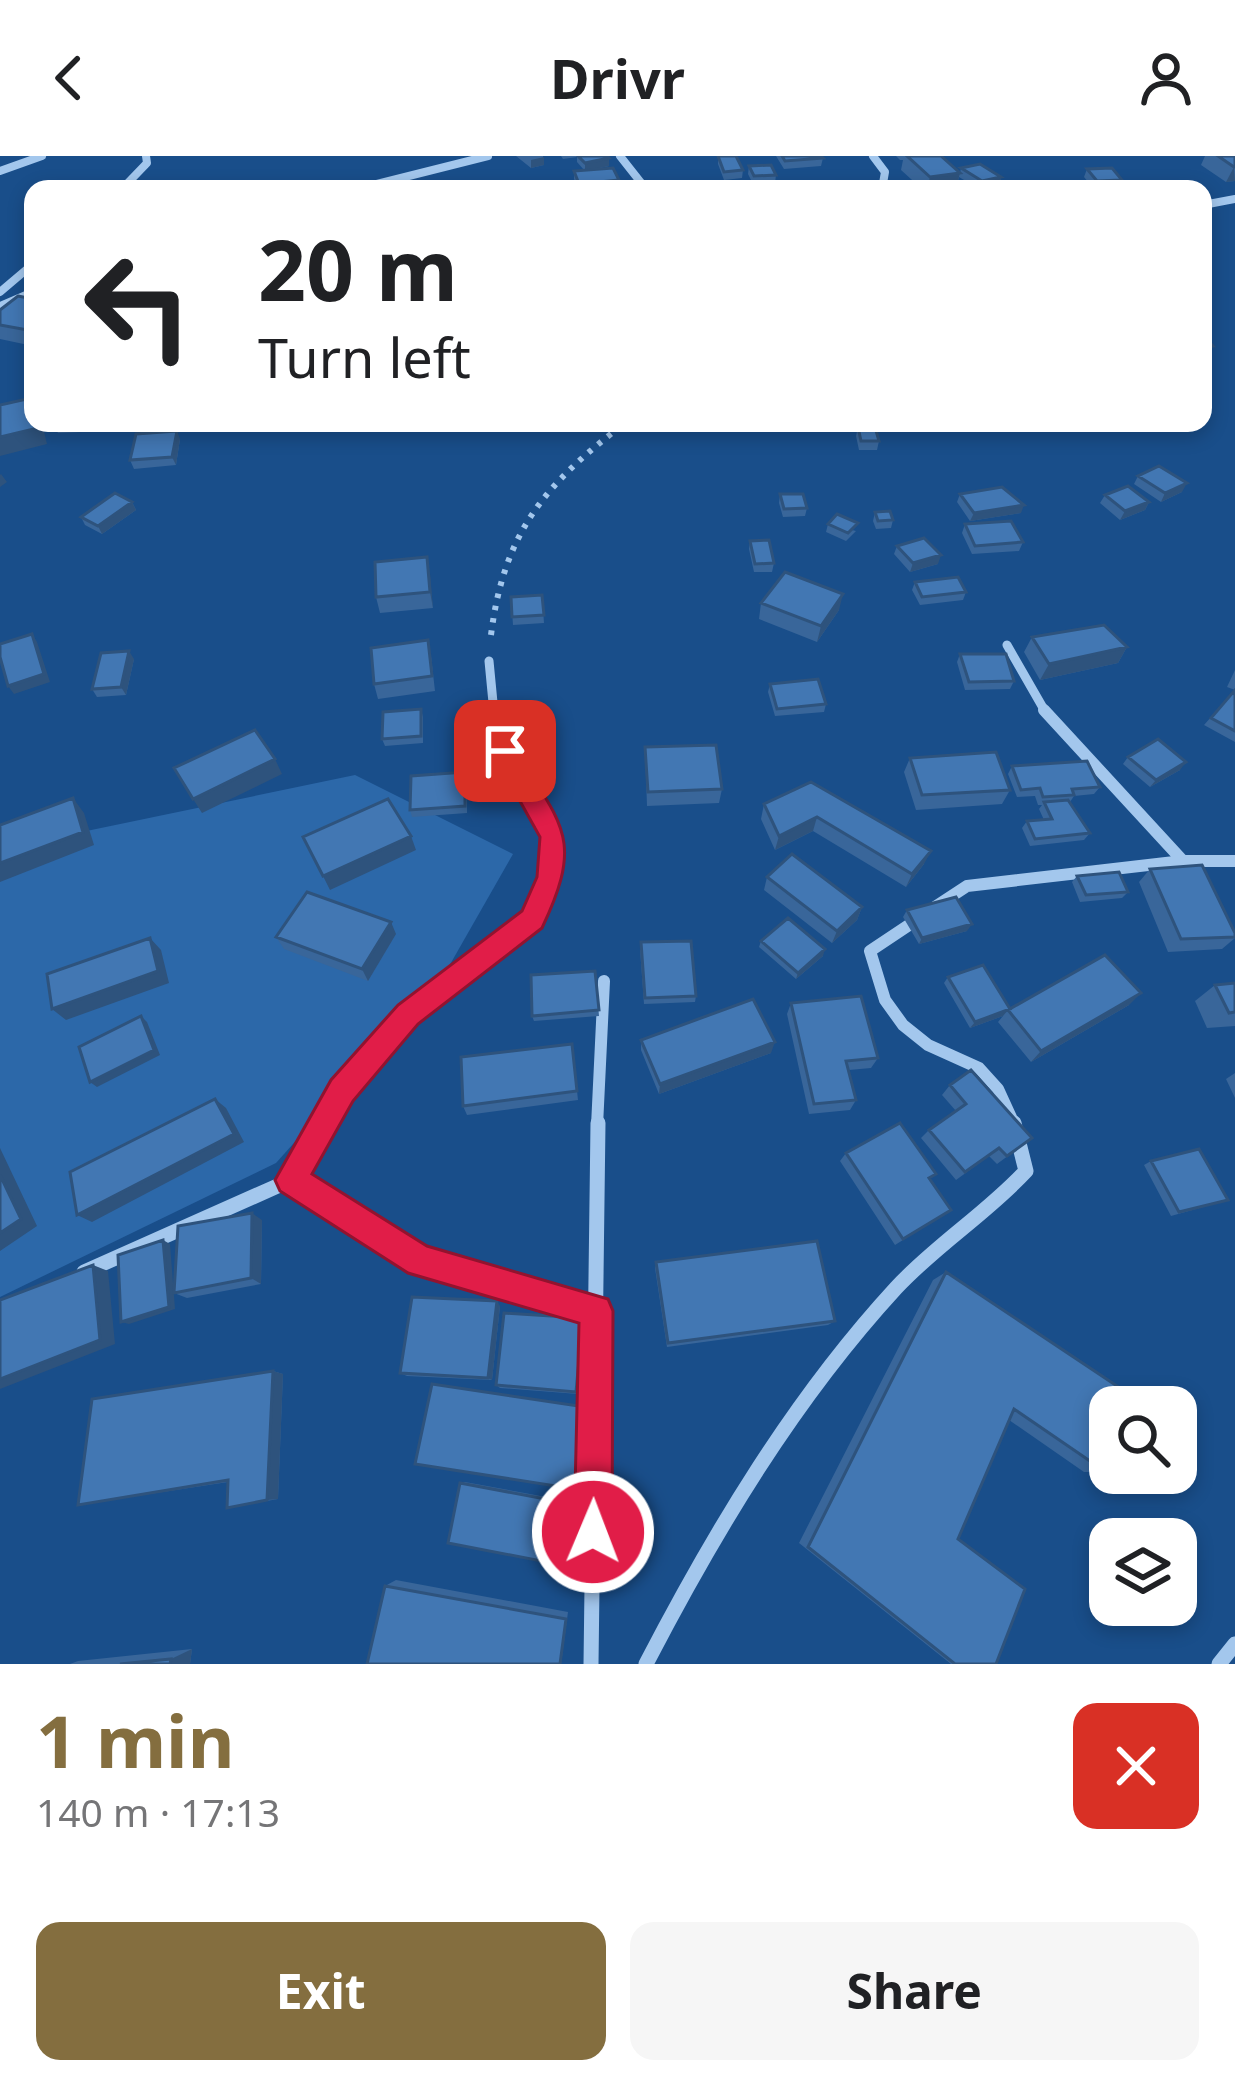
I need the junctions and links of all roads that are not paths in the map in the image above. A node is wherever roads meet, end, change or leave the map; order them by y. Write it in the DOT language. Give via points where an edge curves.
graph roads {
  1 [pos="42,156"];
  2 [pos="146,156"];
  3 [pos="488,156"];
  4 [pos="620,156"];
  5 [pos="0,171"];
  6 [pos="131,180"];
  7 [pos="393,180"];
  8 [pos="639,180"];
  9 [pos="24,272"];
  10 [pos="0,292"];
  11 [pos="1007,645"];
  12 [pos="489,661"];
  13 [pos="1184,861"];
  14 [pos="1235,861"];
  15 [pos="604,981"];
  16 [pos="291,1180"];
  17 [pos="62,1282"];
  18 [pos="596,1311"];
  19 [pos="1235,1644"];
  20 [pos="591,1664"];
  21 [pos="646,1664"];
  22 [pos="1219,1664"];
  1 -- 5 [label="street"];
  2 -- 6 [label="street"];
  3 -- 7 [label="street"];
  4 -- 8 [label="street"];
  9 -- 10 [label="street"];
  11 -- 13 [label="street" via="1045,712"];
  12 -- 16 [label="street" via="505,751 553,836 551,877 532,919 408,1015 342,1091"];
  13 -- 14 [label="street"];
  13 -- 21 [label="street" via="967,886 870,951 878,989 912,1038 979,1067 998,1093 1023,1143 1025,1171 936,1246 815,1387 678,1599"];
  15 -- 18 [label="street"];
  16 -- 17 [label="street"];
  16 -- 18 [label="street" via="420,1261"];
  18 -- 20 [label="street"];
  19 -- 22 [label="street"];
}
